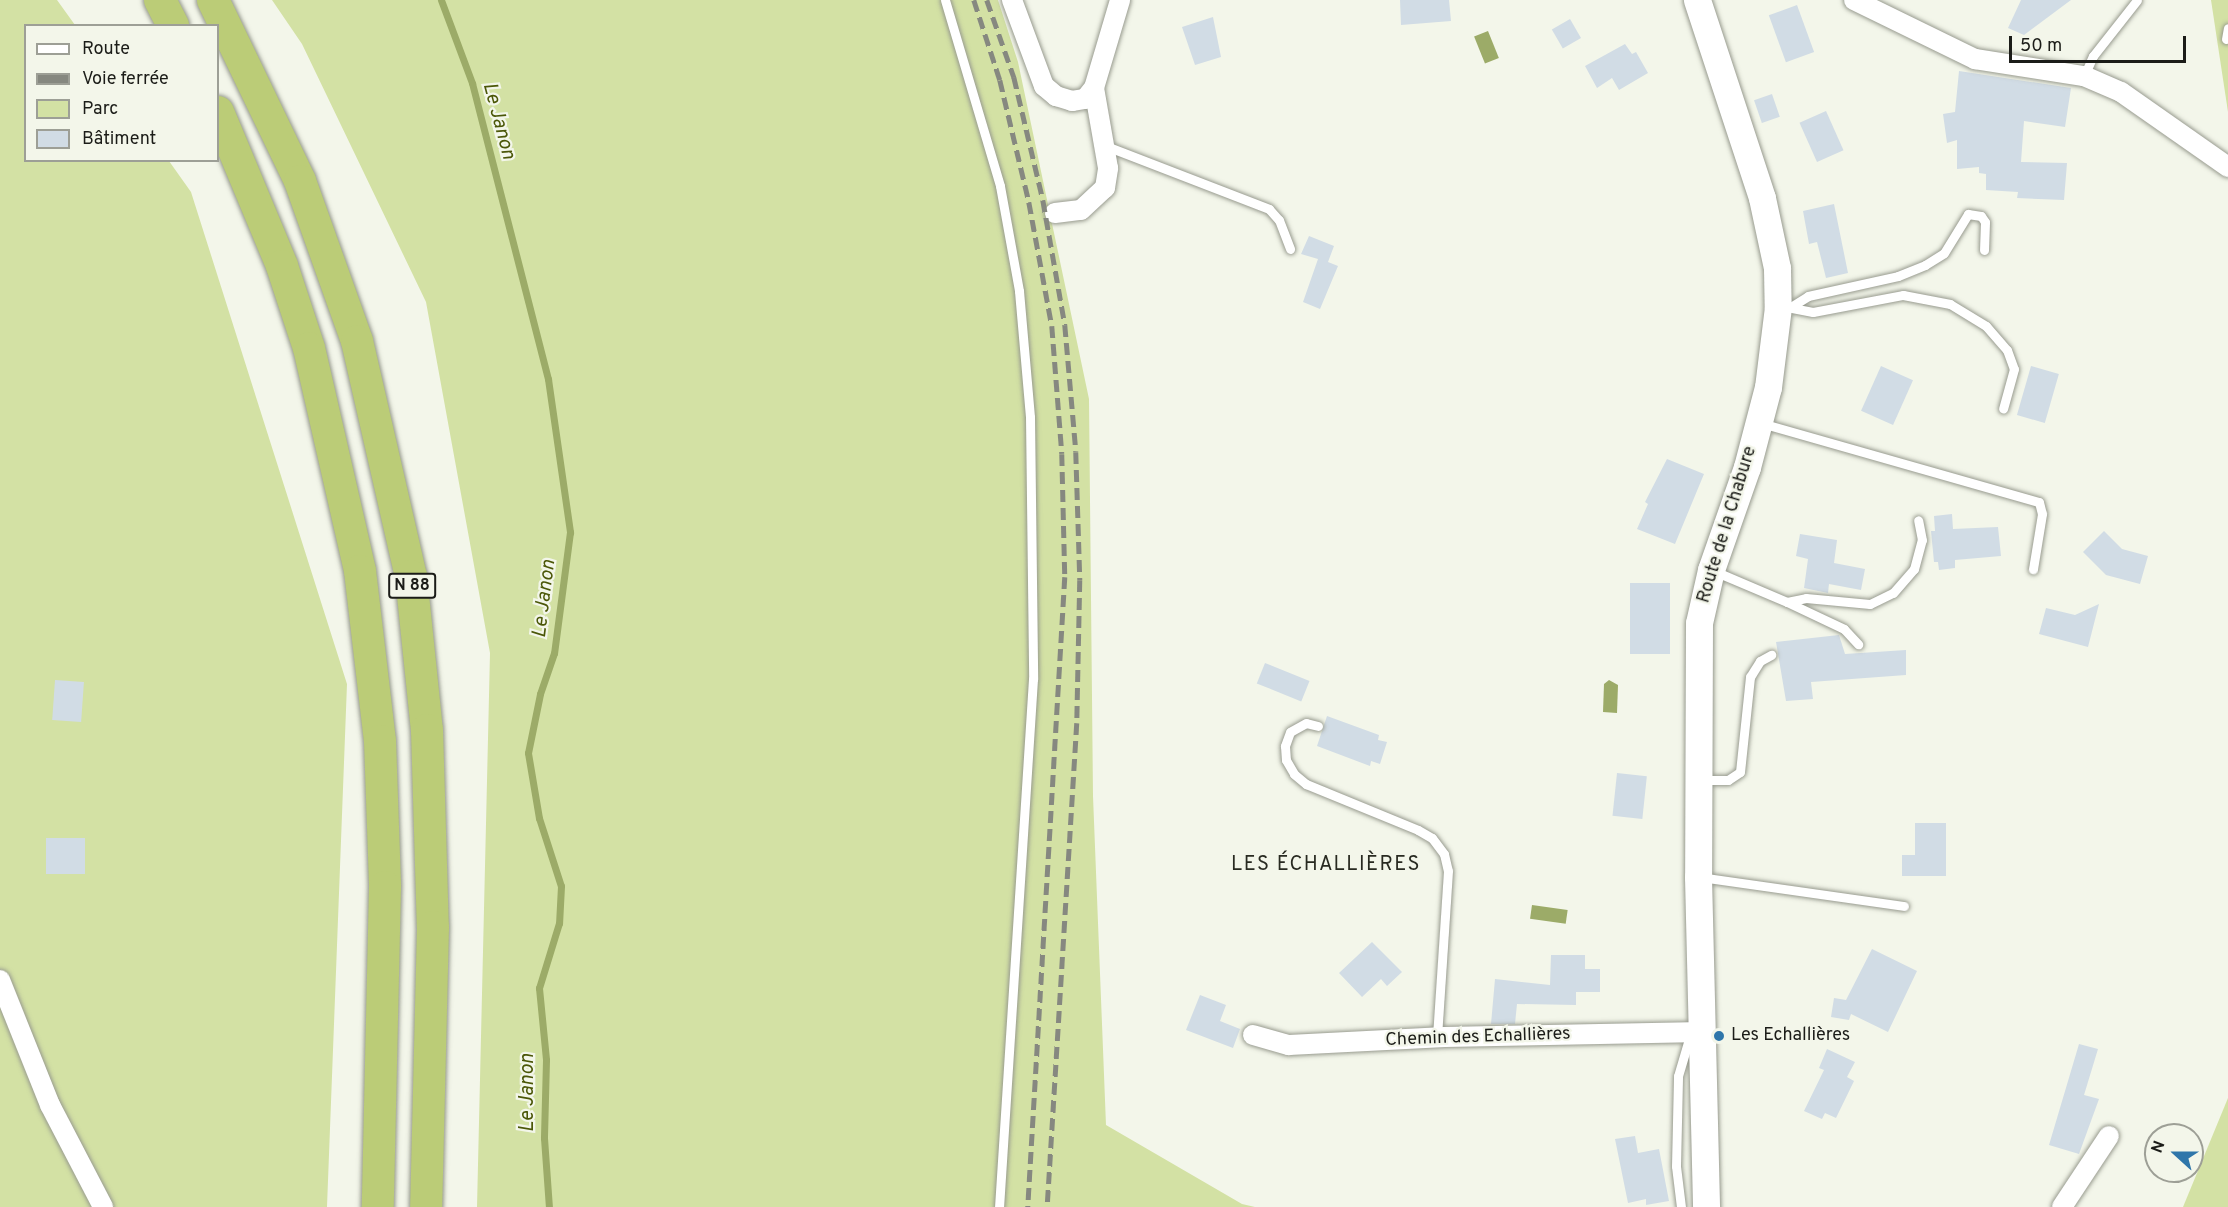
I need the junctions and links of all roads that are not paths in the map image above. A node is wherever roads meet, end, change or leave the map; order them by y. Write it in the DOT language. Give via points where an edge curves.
graph roads {
  1 [pos="160,0"];
  2 [pos="213,0"];
  3 [pos="945,0"];
  4 [pos="1012,0"];
  5 [pos="1120,0"];
  6 [pos="1697,0"];
  7 [pos="1854,0"];
  8 [pos="2137,0"];
  9 [pos="173,24"];
  10 [pos="2228,28"];
  11 [pos="2226,39"];
  12 [pos="2085,76"];
  13 [pos="1094,88"];
  14 [pos="219,114"];
  15 [pos="1106,146"];
  16 [pos="2228,167"];
  17 [pos="1055,213"];
  18 [pos="1290,249"];
  19 [pos="1984,250"];
  20 [pos="1785,307"];
  21 [pos="2003,409"];
  22 [pos="1759,423"];
  23 [pos="1918,520"];
  24 [pos="2033,569"];
  25 [pos="1711,570"];
  26 [pos="1787,602"];
  27 [pos="1858,644"];
  28 [pos="1771,656"];
  29 [pos="1318,726"];
  30 [pos="1697,780"];
  31 [pos="1698,877"];
  32 [pos="1904,906"];
  33 [pos="0,980"];
  34 [pos="1697,1032"];
  35 [pos="1253,1035"];
  36 [pos="1437,1038"];
  37 [pos="2109,1136"];
  38 [pos="103,1207"];
  39 [pos="378,1207"];
  40 [pos="426,1207"];
  41 [pos="999,1207"];
  42 [pos="1681,1207"];
  43 [pos="1706,1207"];
  44 [pos="2062,1207"];
  1 -- 9 [label="highway"];
  2 -- 40 [label="highway, N 88" via="300,181 357,341 411,576 427,730 433,927"];
  3 -- 41 [label="lane" via="1000,186 1019,291 1030,417 1033,679"];
  4 -- 13 [label="street" via="1044,86 1056,96 1072,101 1085,99"];
  5 -- 13 [label="street"];
  6 -- 20 [label="main road, Route de la Chabure" via="1762,198"];
  7 -- 12 [label="street" via="1975,59"];
  8 -- 12 [label="lane" via="2093,56"];
  10 -- 11 [label="lane"];
  12 -- 16 [label="street" via="2121,92"];
  13 -- 15 [label="street"];
  14 -- 39 [label="highway, N 88" via="282,266 309,348 338,460 363,592 380,741 385,887"];
  15 -- 17 [label="street" via="1105,188 1081,210"];
  15 -- 18 [label="lane" via="1269,209 1279,220"];
  19 -- 20 [label="lane" via="1985,222 1981,216 1968,214 1944,253 1924,265 1898,276 1808,296"];
  20 -- 21 [label="lane" via="1813,312 1903,294 1950,304 1986,326 2013,362"];
  20 -- 22 [label="main road, Route de la Chabure"];
  22 -- 24 [label="lane" via="2039,502 2042,514"];
  22 -- 25 [label="main road, Route de la Chabure"];
  23 -- 26 [label="lane" via="1920,556 1893,593 1870,604 1806,598"];
  25 -- 26 [label="lane"];
  25 -- 30 [label="main road, Route de la Chabure" via="1699,623"];
  26 -- 27 [label="lane" via="1844,629"];
  28 -- 30 [label="lane" via="1760,661 1750,677 1740,772 1728,780"];
  29 -- 36 [label="lane" via="1306,723 1290,732 1286,760 1294,774 1306,784 1418,830 1432,838 1444,854 1449,871"];
  30 -- 31 [label="main road, Route de la Chabure"];
  31 -- 32 [label="lane"];
  31 -- 34 [label="main road, Route de la Chabure"];
  33 -- 38 [label="street" via="50,1105"];
  34 -- 36 [label="street, Chemin des Echallières"];
  34 -- 42 [label="lane" via="1678,1076 1676,1166"];
  34 -- 43 [label="main road, Route de la Chabure"];
  35 -- 36 [label="street, Chemin des Echallières" via="1289,1045"];
  37 -- 44 [label="street"];
}
